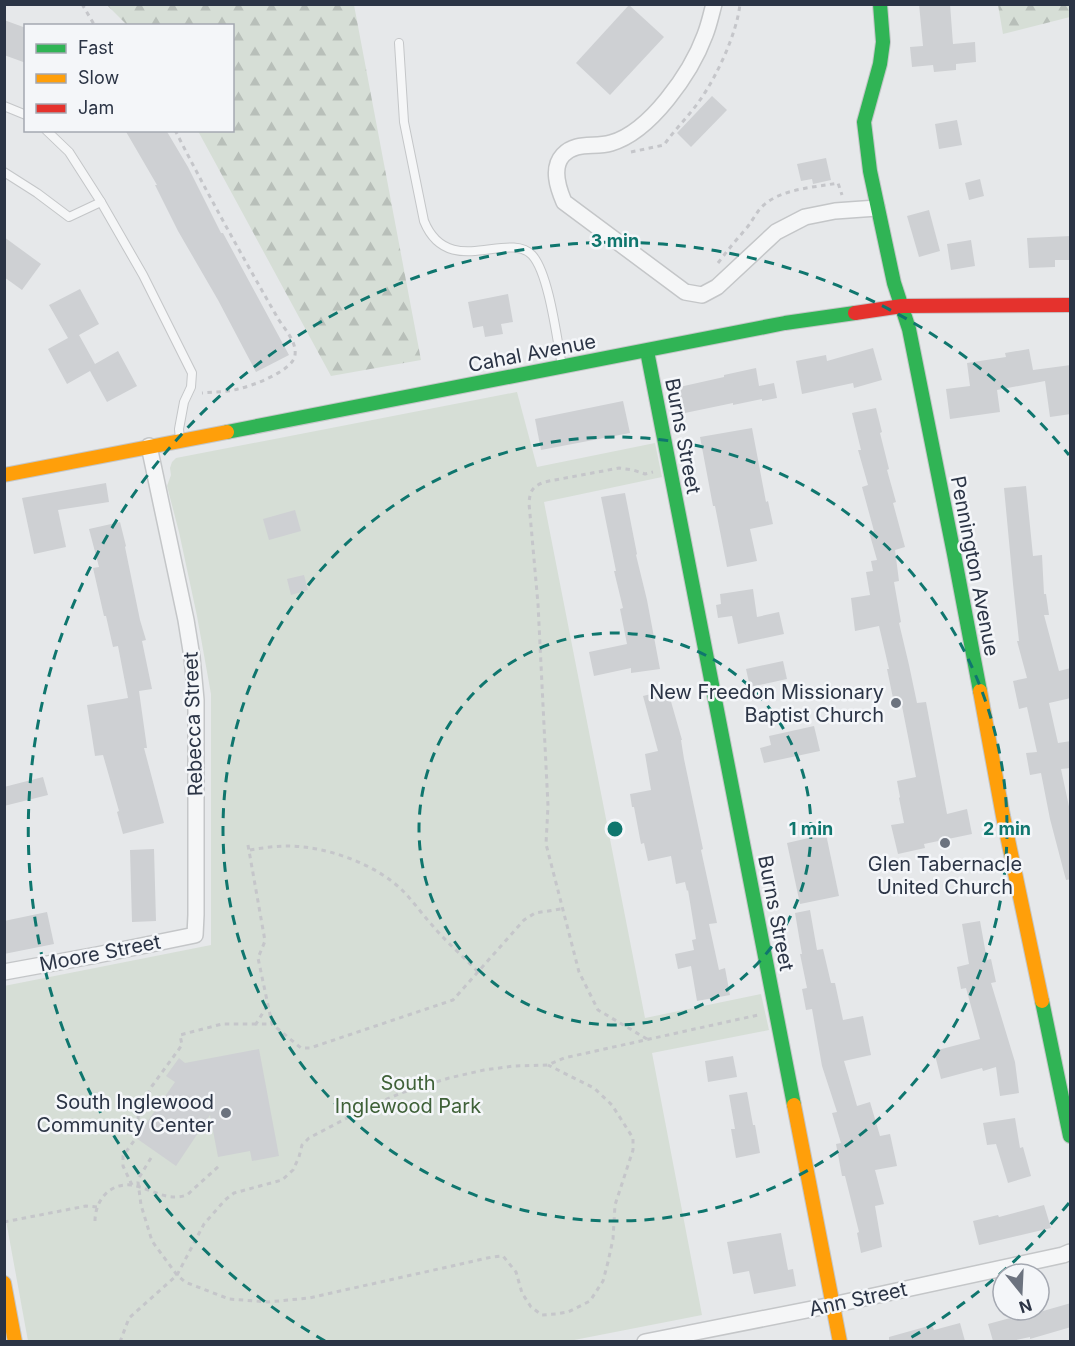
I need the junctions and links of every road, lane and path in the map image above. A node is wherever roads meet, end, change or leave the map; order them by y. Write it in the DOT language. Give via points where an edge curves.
graph roads {
  1 [pos="82,4"];
  2 [pos="714,4"];
  3 [pos="740,4"];
  4 [pos="880,4"];
  5 [pos="94,24"];
  6 [pos="399,43"];
  7 [pos="4,106"];
  8 [pos="24,115"];
  9 [pos="48,132"];
  10 [pos="176,132"];
  11 [pos="625,153"];
  12 [pos="4,172"];
  13 [pos="845,197"];
  14 [pos="101,202"];
  15 [pos="877,208"];
  16 [pos="717,264"];
  17 [pos="1071,305"];
  18 [pos="902,306"];
  19 [pos="646,351"];
  20 [pos="562,367"];
  21 [pos="188,394"];
  22 [pos="180,440"];
  23 [pos="149,447"];
  24 [pos="669,467"];
  25 [pos="4,475"];
  26 [pos="248,845"];
  27 [pos="249,850"];
  28 [pos="561,909"];
  29 [pos="195,935"];
  30 [pos="4,972"];
  31 [pos="478,972"];
  32 [pos="267,1004"];
  33 [pos="775,1012"];
  34 [pos="256,1024"];
  35 [pos="272,1024"];
  36 [pos="648,1040"];
  37 [pos="548,1065"];
  38 [pos="1071,1136"];
  39 [pos="151,1158"];
  40 [pos="219,1165"];
  41 [pos="132,1185"];
  42 [pos="139,1187"];
  43 [pos="97,1207"];
  44 [pos="95,1221"];
  45 [pos="4,1222"];
  46 [pos="1071,1252"];
  47 [pos="177,1275"];
  48 [pos="4,1283"];
  49 [pos="832,1305"];
  50 [pos="15,1341"];
  51 [pos="120,1341"];
  52 [pos="645,1341"];
  53 [pos="840,1341"];
  1 -- 5 [label="path"];
  2 -- 15 [label="street" via="705,36 663,105 635,131 610,143 573,147 561,156 555,173 564,202 685,292 702,295 717,287 776,232 805,217"];
  3 -- 11 [label="path" via="738,21 722,60 701,99 664,145"];
  4 -- 15 [label="street, Pennington Avenue" via="883,42 864,122"];
  6 -- 20 [label="lane" via="404,122 428,232 459,251 518,248 531,254 544,276"];
  7 -- 8 [label="lane"];
  9 -- 14 [label="lane" via="69,152"];
  10 -- 21 [label="path" via="291,339 295,356 284,370 257,383 236,390"];
  12 -- 14 [label="lane" via="69,217"];
  13 -- 16 [label="path" via="838,183 773,199 759,209"];
  14 -- 21 [label="lane" via="143,274 192,373"];
  15 -- 18 [label="street, Pennington Avenue"];
  17 -- 18 [label="street, Cahal Avenue"];
  18 -- 19 [label="street, Cahal Avenue" via="785,322"];
  18 -- 38 [label="street, Pennington Avenue"];
  19 -- 20 [label="street, Cahal Avenue"];
  19 -- 24 [label="street, Burns Street"];
  20 -- 22 [label="street, Cahal Avenue"];
  21 -- 22 [label="lane"];
  22 -- 23 [label="street, Cahal Avenue"];
  23 -- 25 [label="street, Cahal Avenue"];
  23 -- 29 [label="street, Rebecca Street" via="192,657 196,712"];
  24 -- 28 [label="path" via="645,474 619,468 543,482 530,494 548,806 546,844"];
  24 -- 33 [label="street, Burns Street"];
  26 -- 27 [label="path"];
  27 -- 31 [label="path" via="289,846 312,849 342,856 376,871 402,890"];
  27 -- 32 [label="path" via="266,941 258,958"];
  28 -- 31 [label="path" via="535,913 524,920"];
  28 -- 36 [label="path" via="579,972 598,1010"];
  29 -- 30 [label="street, Moore Street"];
  31 -- 35 [label="path" via="453,1000 310,1048 301,1048"];
  32 -- 34 [label="path"];
  32 -- 35 [label="path"];
  33 -- 36 [label="path"];
  33 -- 49 [label="street, Burns Street"];
  34 -- 35 [label="path"];
  34 -- 41 [label="path" via="222,1024 180,1035 182,1045 139,1109 136,1138 123,1156"];
  36 -- 37 [label="path"];
  37 -- 47 [label="path" via="504,1067 449,1078 401,1093 309,1138 302,1145 293,1170 282,1180 225,1200 204,1224"];
  37 -- 47 [label="path" via="594,1088 612,1105 633,1138 633,1150 615,1205 613,1239 603,1281 590,1301 568,1312 542,1315 531,1307 516,1272 503,1256 309,1298 268,1302 229,1299 185,1282"];
  39 -- 42 [label="path" via="140,1176"];
  40 -- 42 [label="path" via="183,1197 164,1196"];
  41 -- 42 [label="path"];
  41 -- 43 [label="path" via="112,1189"];
  42 -- 47 [label="path" via="152,1241"];
  43 -- 44 [label="path"];
  43 -- 45 [label="path"];
  46 -- 49 [label="street, Ann Street"];
  47 -- 51 [label="path" via="129,1318"];
  48 -- 50 [label="street"];
  49 -- 52 [label="street, Ann Street"];
  49 -- 53 [label="street, Burns Street"];
}
